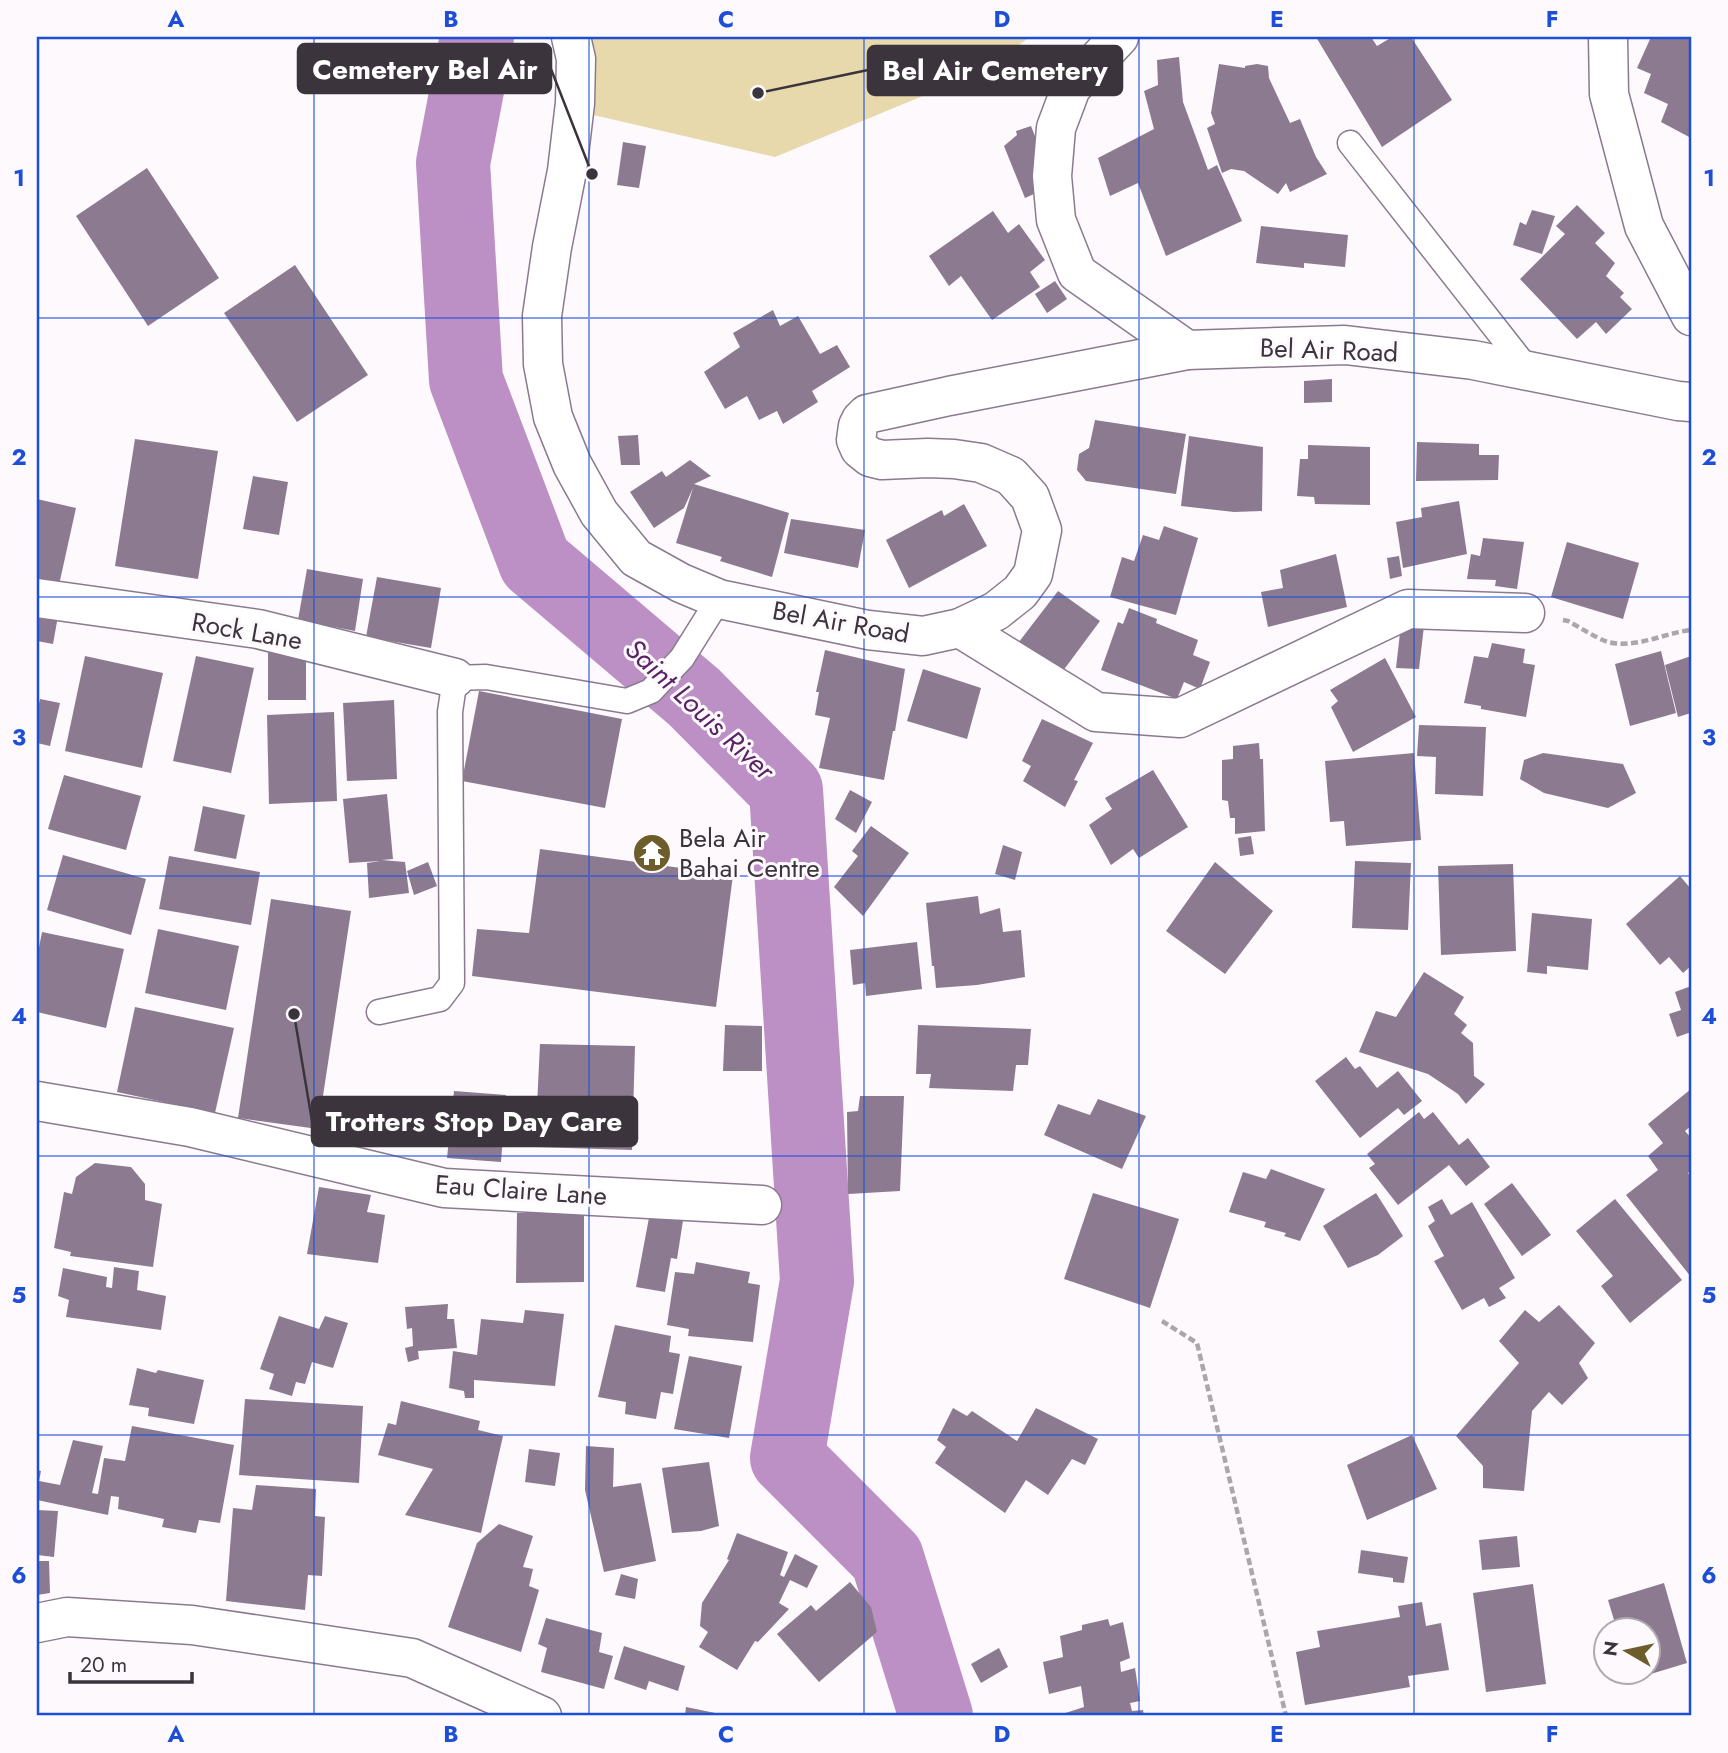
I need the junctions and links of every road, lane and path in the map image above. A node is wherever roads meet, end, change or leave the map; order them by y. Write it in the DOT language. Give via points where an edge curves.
graph roads {
  1 [pos="571,37"];
  2 [pos="1119,37"];
  3 [pos="1608,37"];
  4 [pos="1350,143"];
  5 [pos="1691,316"];
  6 [pos="1187,350"];
  7 [pos="1529,370"];
  8 [pos="1691,402"];
  9 [pos="37,598"];
  10 [pos="719,599"];
  11 [pos="1525,613"];
  12 [pos="960,628"];
  13 [pos="1691,630"];
  14 [pos="454,678"];
  15 [pos="379,1012"];
  16 [pos="37,1101"];
  17 [pos="762,1205"];
  18 [pos="1162,1321"];
  19 [pos="37,1623"];
  20 [pos="542,1716"];
  21 [pos="1286,1716"];
  1 -- 10 [label="main road, Bel Air Road" via="576,58 575,103 542,316 543,364 553,416 599,513 636,558"];
  2 -- 6 [label="main road" via="1071,89 1056,128 1052,176 1056,219 1077,273"];
  3 -- 5 [label="main road" via="1609,94 1644,226"];
  4 -- 7 [label="lane"];
  6 -- 7 [label="main road, Bel Air Road" via="1345,345"];
  6 -- 12 [label="main road, Bel Air Road" via="879,410 861,420 856,440 870,457 981,463 1011,476 1030,497 1042,530 1033,573 1020,592 996,611"];
  7 -- 8 [label="main road, Bel Air Road"];
  9 -- 14 [label="main road, Rock Lane" via="258,629"];
  10 -- 12 [label="main road, Bel Air Road" via="868,630 923,636"];
  10 -- 14 [label="lane" via="682,658 651,691 627,701 486,677"];
  11 -- 12 [label="main road" via="1408,609 1180,718 1096,712"];
  11 -- 13 [label="path" via="1568,621 1608,642 1636,643"];
  14 -- 15 [label="lane" via="450,712 452,983 440,999"];
  16 -- 17 [label="main road, Eau Claire Lane" via="190,1126 444,1188"];
  18 -- 21 [label="path" via="1197,1343"];
  19 -- 20 [label="main road" via="67,1617 192,1625 412,1658"];
}
